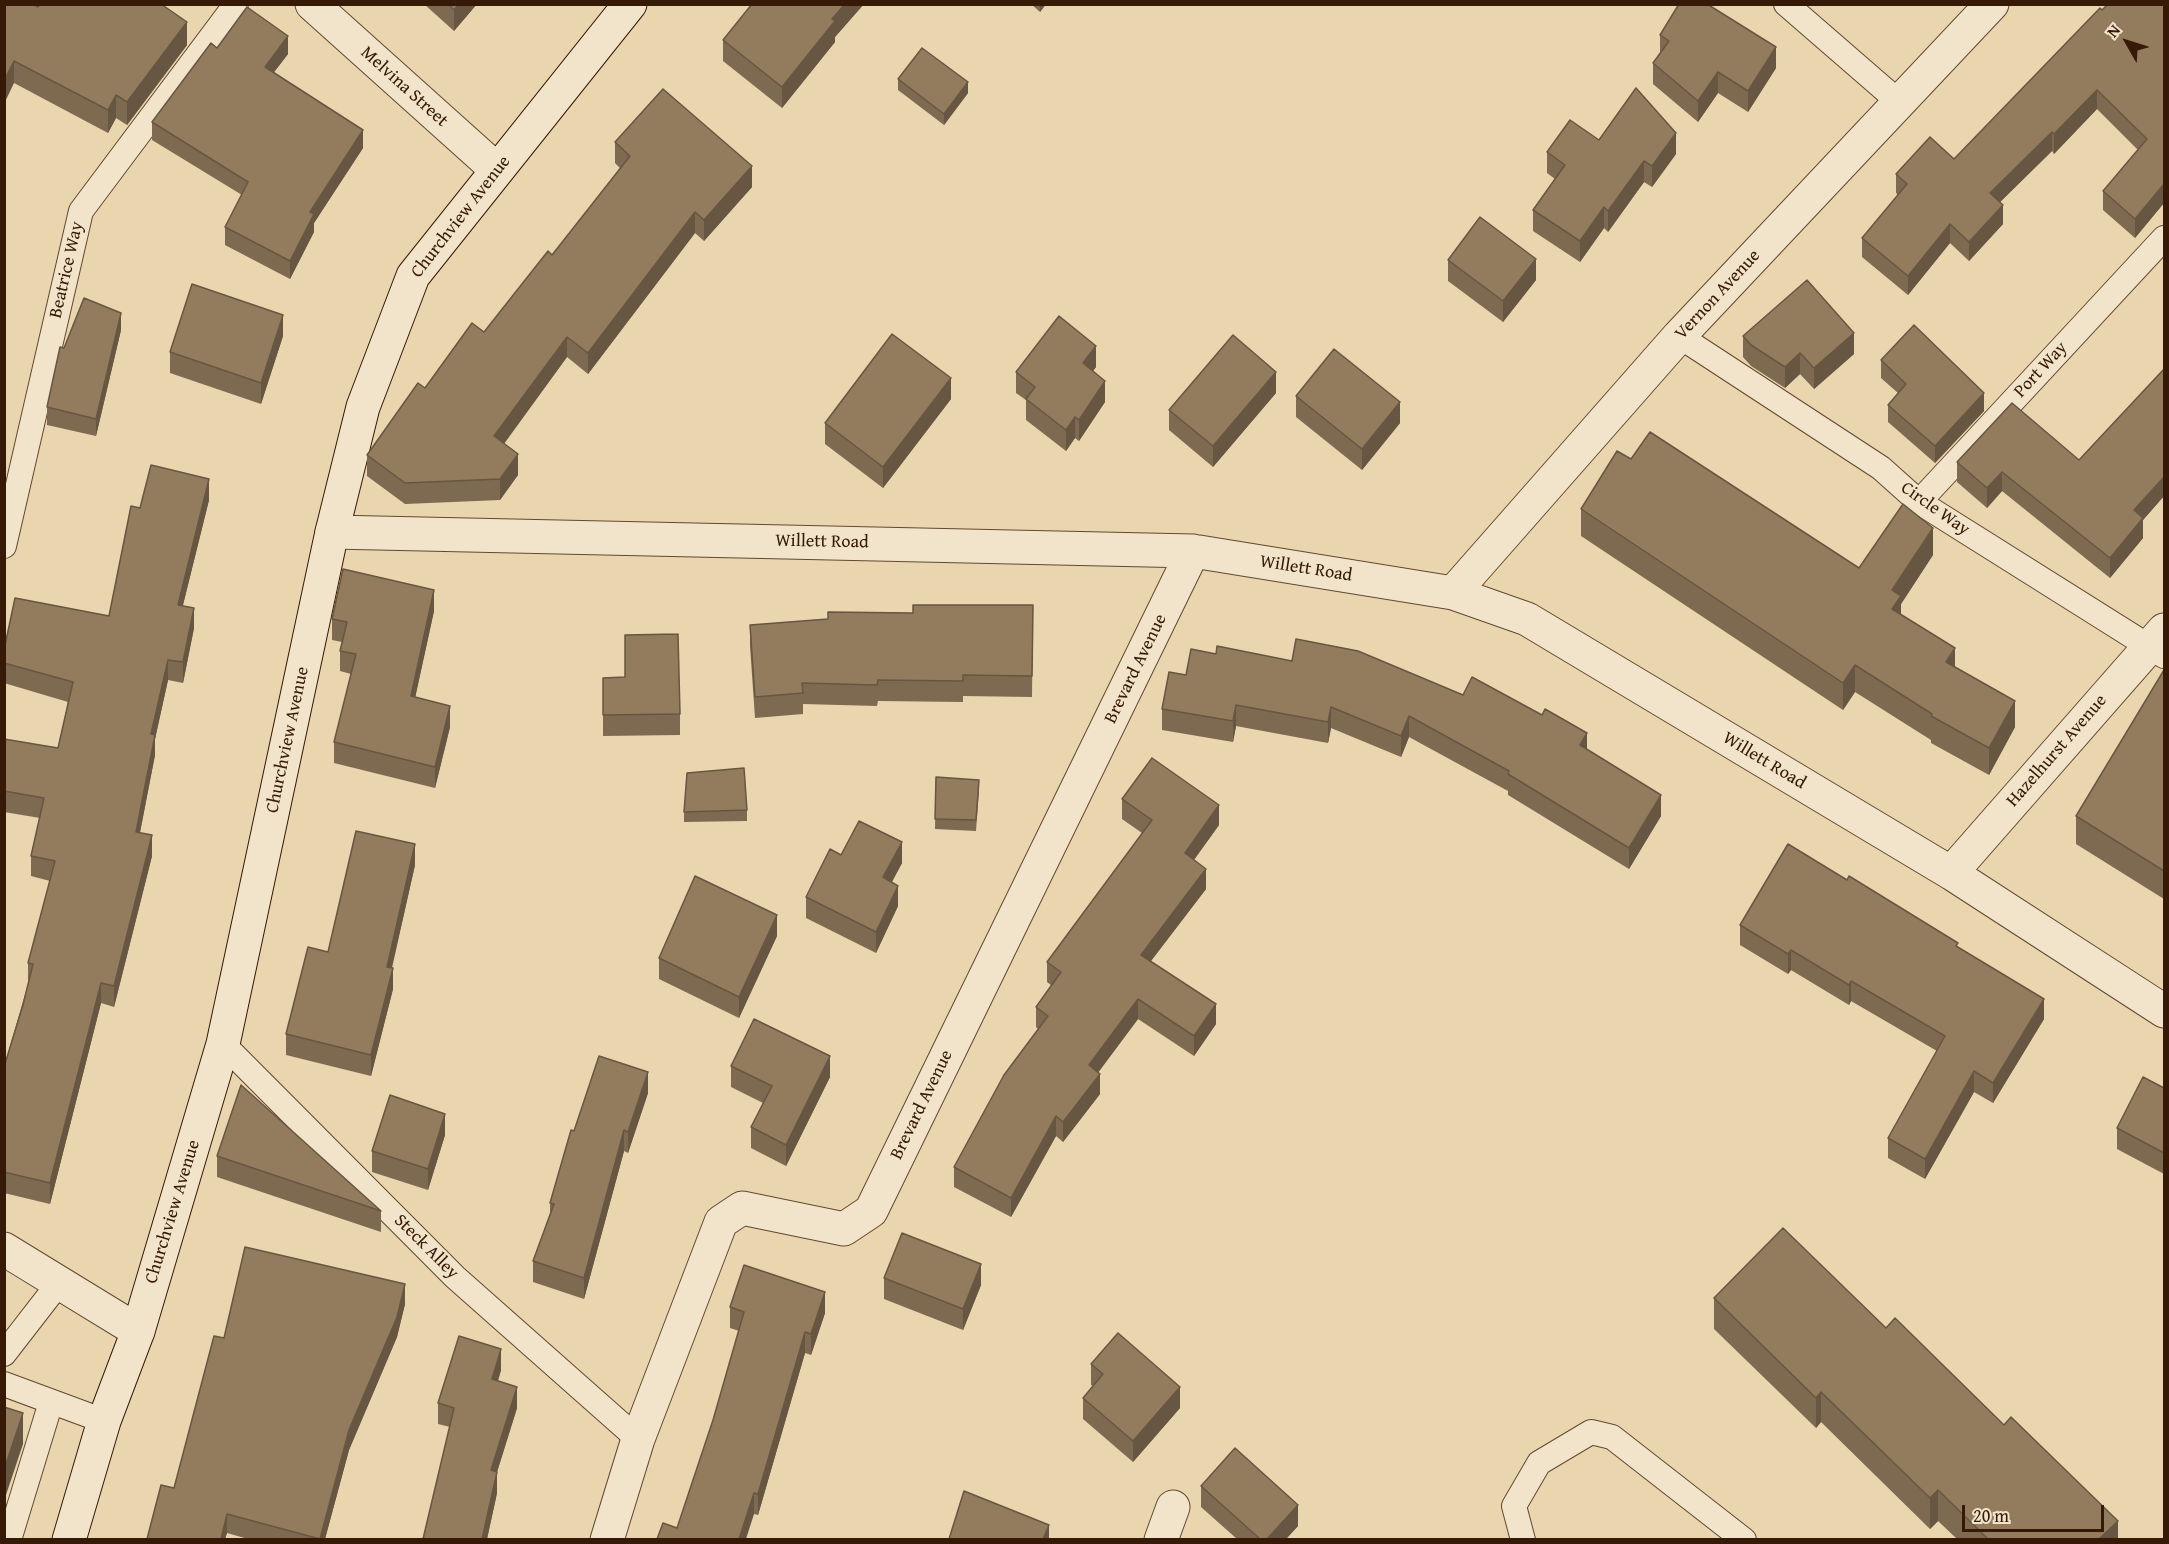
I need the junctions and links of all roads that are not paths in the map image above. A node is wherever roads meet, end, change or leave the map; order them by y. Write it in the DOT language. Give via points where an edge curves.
graph roads {
  1 [pos="236,4"];
  2 [pos="312,4"];
  3 [pos="630,4"];
  4 [pos="1786,4"];
  5 [pos="1992,4"];
  6 [pos="1899,102"];
  7 [pos="496,170"];
  8 [pos="2164,238"];
  9 [pos="1679,336"];
  10 [pos="1919,502"];
  11 [pos="332,532"];
  12 [pos="4,546"];
  13 [pos="1193,551"];
  14 [pos="1453,592"];
  15 [pos="2159,644"];
  16 [pos="1951,873"];
  17 [pos="2164,1011"];
  18 [pos="223,1044"];
  19 [pos="4,1250"];
  20 [pos="59,1283"];
  21 [pos="138,1331"];
  22 [pos="4,1354"];
  23 [pos="4,1383"];
  24 [pos="51,1402"];
  25 [pos="104,1421"];
  26 [pos="638,1439"];
  27 [pos="1173,1507"];
  28 [pos="9,1539"];
  29 [pos="69,1539"];
  30 [pos="607,1539"];
  31 [pos="1161,1539"];
  32 [pos="1523,1539"];
  33 [pos="1744,1539"];
  1 -- 12 [label="lane, Beatrice Way" via="81,212"];
  2 -- 7 [label="street, Melvina Street"];
  3 -- 7 [label="street, Churchview Avenue"];
  4 -- 6 [label="lane"];
  5 -- 6 [label="street, Vernon Avenue"];
  6 -- 9 [label="street, Vernon Avenue"];
  7 -- 11 [label="street, Churchview Avenue" via="413,276 363,407"];
  8 -- 10 [label="lane, Port Way"];
  9 -- 10 [label="lane, Circle Way" via="1881,468"];
  9 -- 14 [label="street, Vernon Avenue"];
  10 -- 15 [label="lane, Circle Way"];
  11 -- 13 [label="street, Willett Road"];
  11 -- 18 [label="street, Churchview Avenue"];
  13 -- 14 [label="street, Willett Road"];
  13 -- 26 [label="street, Brevard Avenue" via="871,1211 844,1229 741,1208 721,1222"];
  14 -- 16 [label="street, Willett Road" via="1527,619"];
  15 -- 16 [label="street, Hazelhurst Avenue"];
  16 -- 17 [label="street, Willett Road"];
  18 -- 21 [label="street, Churchview Avenue"];
  18 -- 26 [label="lane, Steck Alley" via="455,1277"];
  19 -- 20 [label="street"];
  20 -- 21 [label="street"];
  20 -- 22 [label="lane"];
  21 -- 25 [label="street, Churchview Avenue"];
  23 -- 24 [label="lane"];
  24 -- 25 [label="lane"];
  24 -- 28 [label="lane"];
  25 -- 29 [label="street, Churchview Avenue"];
  26 -- 30 [label="street, Brevard Avenue"];
  27 -- 31 [label="street"];
  32 -- 33 [label="lane" via="1514,1506 1539,1463 1590,1432 1612,1437"];
}
